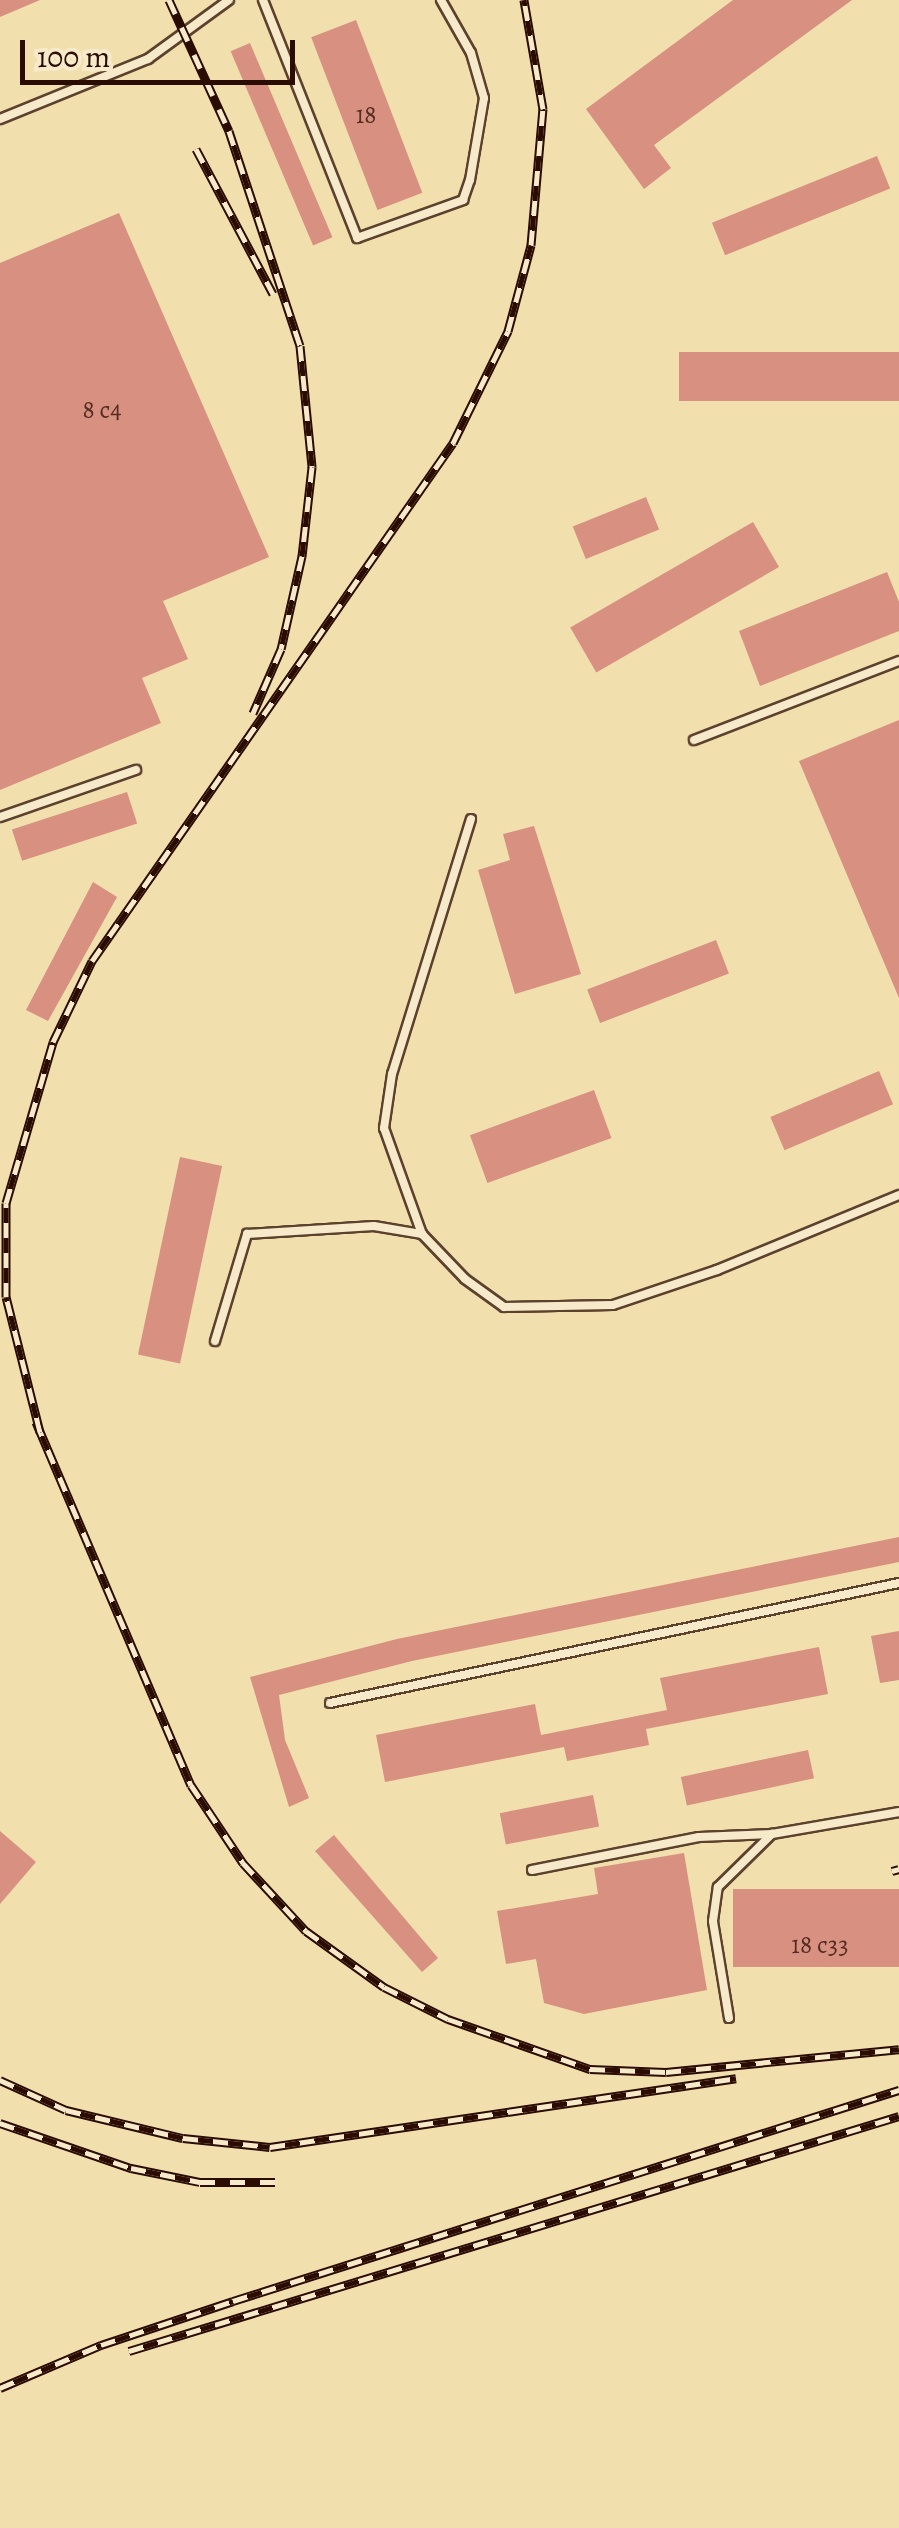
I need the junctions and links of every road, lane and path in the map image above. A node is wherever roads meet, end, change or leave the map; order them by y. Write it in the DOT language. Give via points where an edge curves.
graph roads {
  1 [pos="229,0"];
  2 [pos="262,0"];
  3 [pos="441,0"];
  4 [pos="0,120"];
  5 [pos="899,661"];
  6 [pos="694,740"];
  7 [pos="136,770"];
  8 [pos="0,817"];
  9 [pos="471,819"];
  10 [pos="899,1194"];
  11 [pos="422,1234"];
  12 [pos="215,1341"];
  13 [pos="899,1583"];
  14 [pos="330,1703"];
  15 [pos="899,1812"];
  16 [pos="772,1834"];
  17 [pos="532,1870"];
  18 [pos="729,2018"];
  1 -- 4 [label="lane" via="148,59"];
  2 -- 3 [label="lane" via="357,238 463,200 484,98 471,53"];
  5 -- 6 [label="lane"];
  7 -- 8 [label="lane"];
  9 -- 11 [label="lane" via="392,1074 384,1128"];
  10 -- 11 [label="lane" via="718,1270 613,1305 504,1307"];
  11 -- 12 [label="lane" via="374,1226 247,1234"];
  13 -- 14 [label="lane"];
  15 -- 16 [label="lane"];
  16 -- 17 [label="lane" via="698,1837"];
  16 -- 18 [label="lane" via="718,1888 713,1921"];
}
